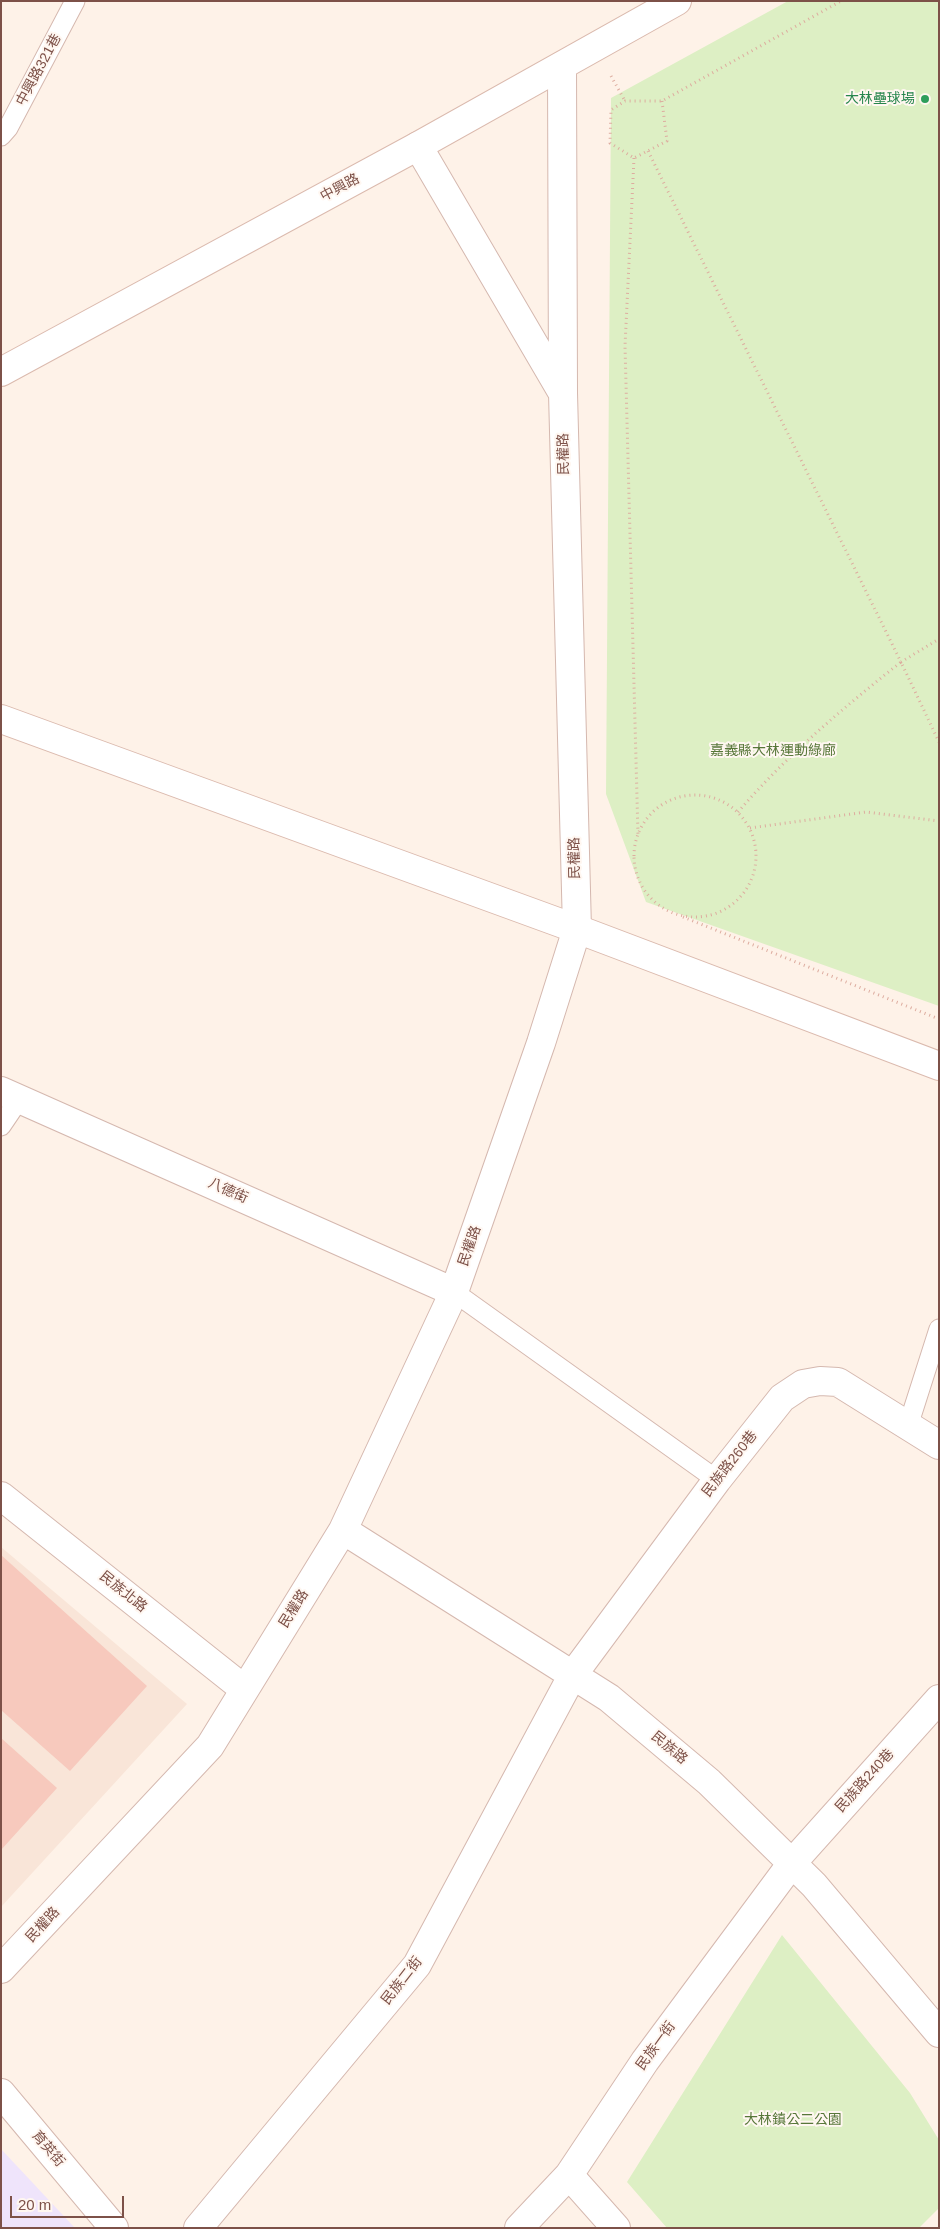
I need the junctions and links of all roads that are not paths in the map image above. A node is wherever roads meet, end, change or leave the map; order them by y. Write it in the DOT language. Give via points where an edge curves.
graph roads {
  1 [pos="75,1"];
  2 [pos="677,1"];
  3 [pos="562,66"];
  4 [pos="1,136"];
  5 [pos="418,146"];
  6 [pos="1,372"];
  7 [pos="563,393"];
  8 [pos="1,719"];
  9 [pos="577,929"];
  10 [pos="939,1066"];
  11 [pos="10,1094"];
  12 [pos="1,1126"];
  13 [pos="454,1292"];
  14 [pos="939,1329"];
  15 [pos="908,1426"];
  16 [pos="939,1445"];
  17 [pos="717,1480"];
  18 [pos="1,1496"];
  19 [pos="343,1530"];
  20 [pos="572,1676"];
  21 [pos="244,1689"];
  22 [pos="939,1699"];
  23 [pos="792,1862"];
  24 [pos="1,1969"];
  25 [pos="939,2033"];
  26 [pos="1,2093"];
  27 [pos="569,2175"];
  28 [pos="114,2228"];
  29 [pos="198,2228"];
  30 [pos="519,2228"];
  31 [pos="616,2228"];
  1 -- 4 [label="lane, 中興路321巷"];
  2 -- 3 [label="street, 中興路"];
  3 -- 5 [label="street, 中興路"];
  3 -- 7 [label="street, 民權路"];
  5 -- 6 [label="street, 中興路"];
  5 -- 7 [label="street, 民權路"];
  7 -- 9 [label="street, 民權路"];
  8 -- 9 [label="street"];
  9 -- 10 [label="street"];
  9 -- 13 [label="street, 民權路"];
  11 -- 12 [label="lane"];
  11 -- 13 [label="street, 八德街"];
  13 -- 17 [label="lane"];
  13 -- 19 [label="street, 民權路"];
  14 -- 15 [label="lane"];
  15 -- 16 [label="street, 民族路260巷"];
  15 -- 17 [label="street, 民族路260巷" via="838,1382 803,1384 782,1398"];
  17 -- 20 [label="street, 民族路260巷"];
  18 -- 21 [label="street, 民族北路"];
  19 -- 20 [label="street, 民族路"];
  19 -- 21 [label="street, 民權路"];
  20 -- 23 [label="street, 民族路" via="609,1698 709,1782"];
  20 -- 29 [label="street, 民族二街" via="418,1964"];
  21 -- 24 [label="street, 民權路" via="210,1746"];
  22 -- 23 [label="street, 民族路240巷"];
  23 -- 25 [label="street, 民族路"];
  23 -- 27 [label="street, 民族一街" via="645,2061"];
  26 -- 28 [label="street, 育英街"];
  27 -- 30 [label="street, 民族一街"];
  27 -- 31 [label="street"];
}
